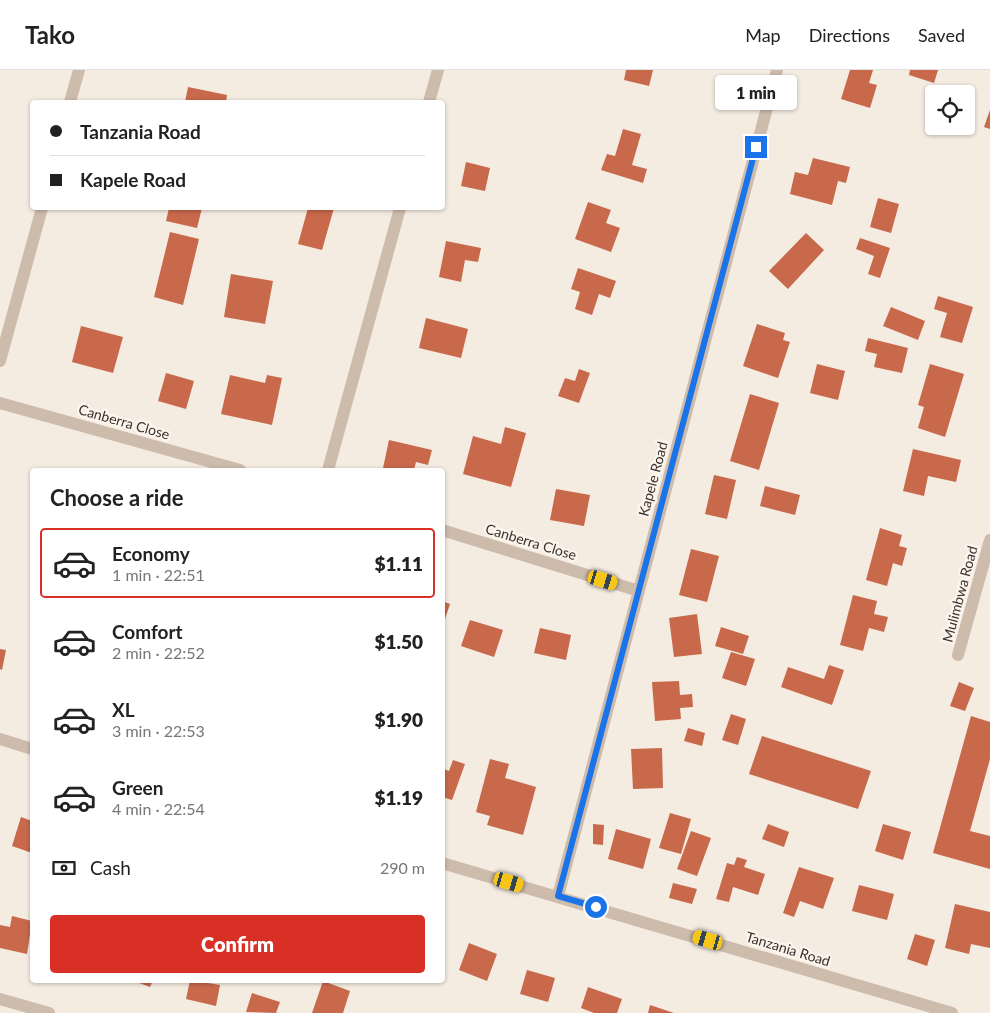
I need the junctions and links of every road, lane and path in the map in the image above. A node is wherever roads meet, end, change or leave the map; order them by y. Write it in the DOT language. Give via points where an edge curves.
graph roads {
  1 [pos="79,70"];
  2 [pos="438,70"];
  3 [pos="777,70"];
  4 [pos="71,100"];
  5 [pos="430,100"];
  6 [pos="41,210"];
  7 [pos="399,210"];
  8 [pos="0,362"];
  9 [pos="0,403"];
  10 [pos="233,468"];
  11 [pos="329,468"];
  12 [pos="445,531"];
  13 [pos="990,540"];
  14 [pos="638,591"];
  15 [pos="958,655"];
  16 [pos="0,739"];
  17 [pos="30,747"];
  18 [pos="445,865"];
  19 [pos="558,896"];
  20 [pos="0,999"];
  21 [pos="49,1013"];
  22 [pos="952,1013"];
  1 -- 4 [label="street"];
  2 -- 5 [label="street"];
  3 -- 14 [label="street, Kapele Road"];
  6 -- 8 [label="street"];
  7 -- 11 [label="street"];
  9 -- 10 [label="street, Canberra Close"];
  12 -- 14 [label="street, Canberra Close"];
  13 -- 15 [label="street, Mulimbwa Road"];
  14 -- 19 [label="street, Kapele Road"];
  16 -- 17 [label="street"];
  18 -- 19 [label="street, Tanzania Road"];
  19 -- 22 [label="street, Tanzania Road"];
  20 -- 21 [label="street"];
}
